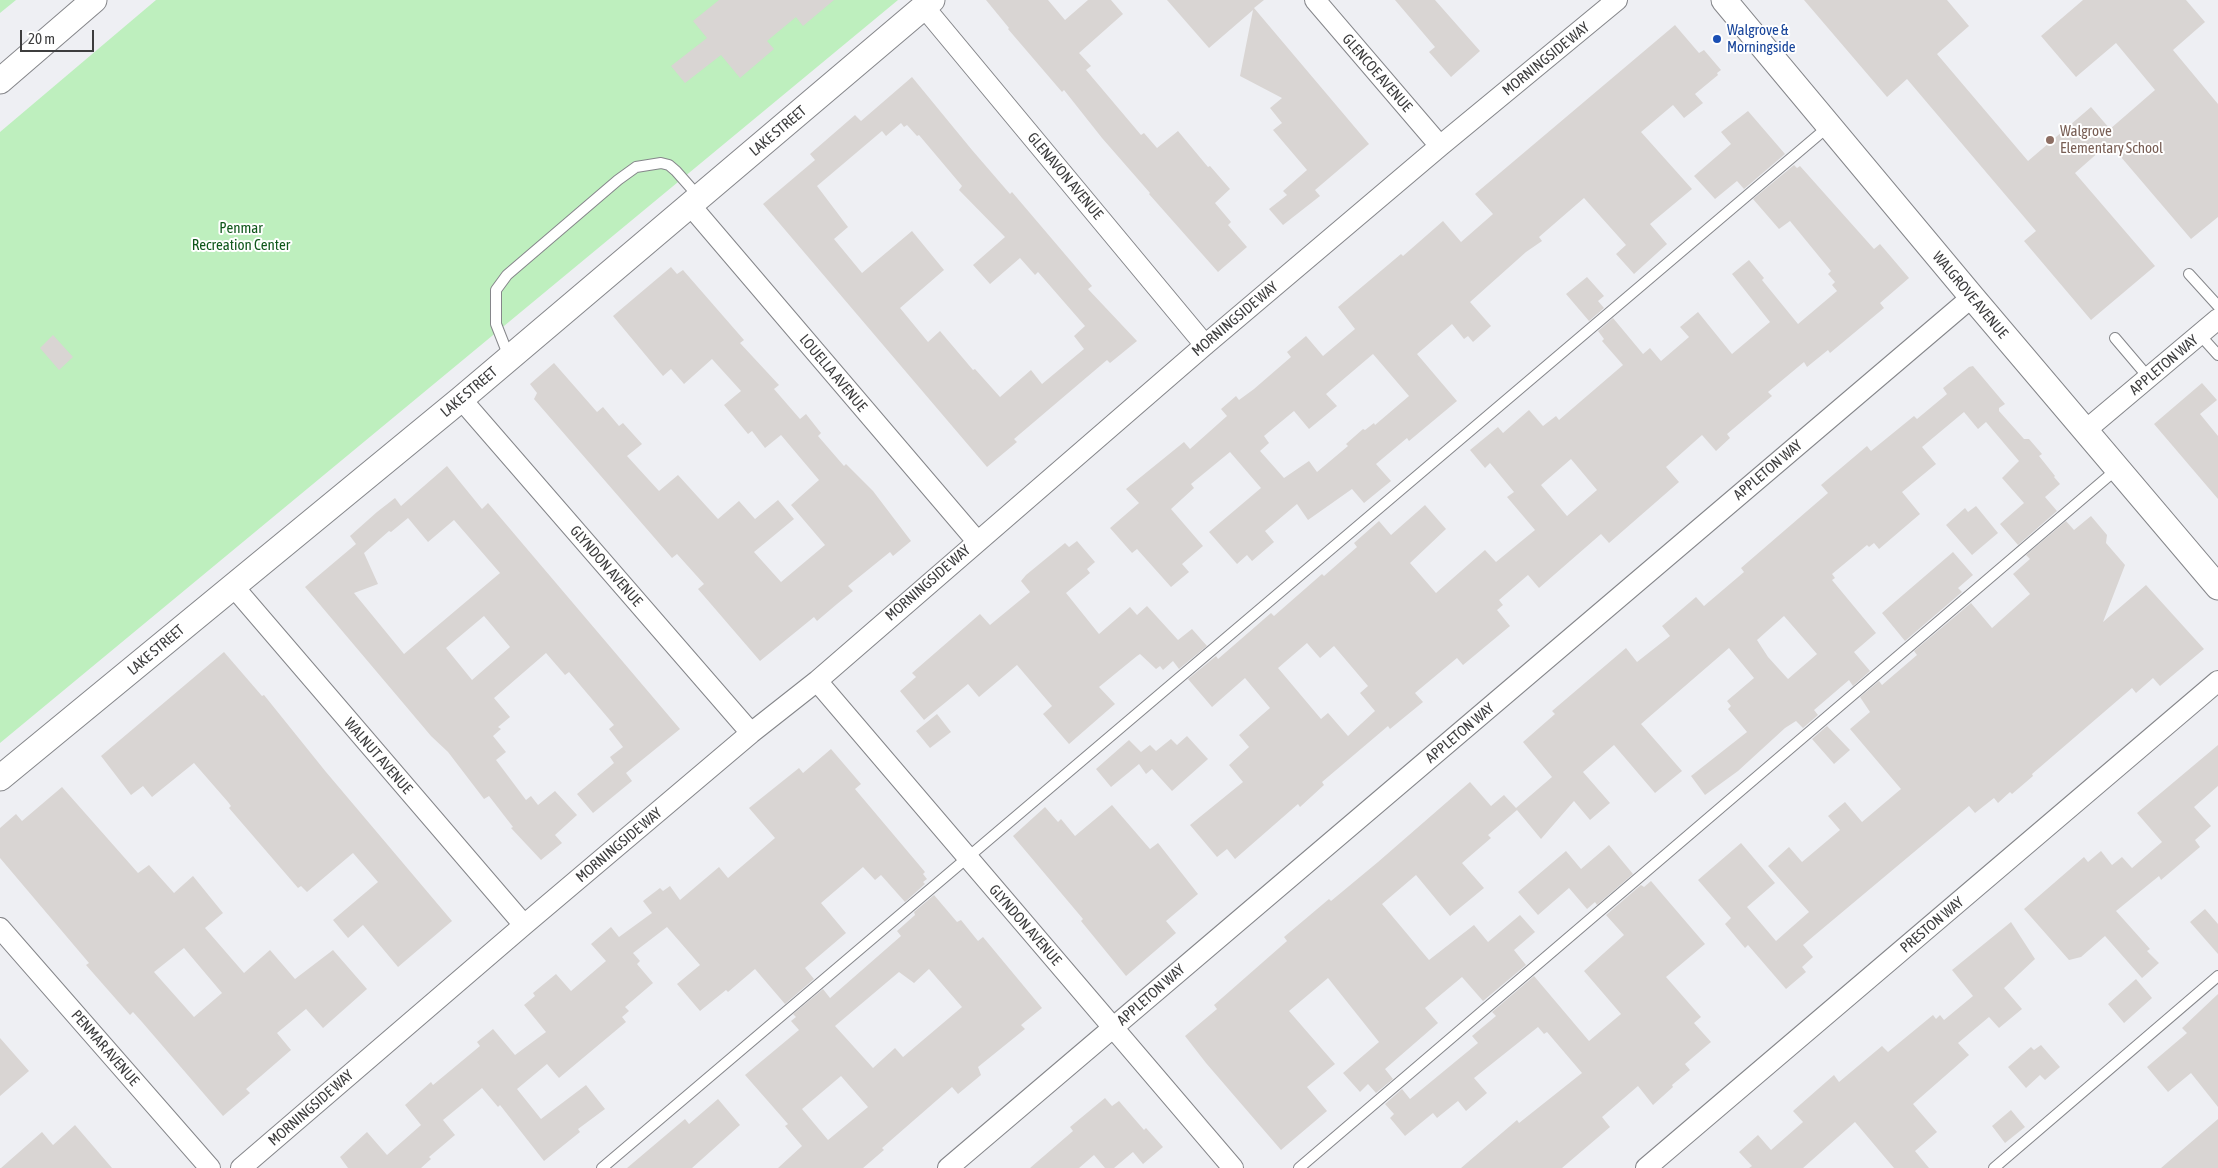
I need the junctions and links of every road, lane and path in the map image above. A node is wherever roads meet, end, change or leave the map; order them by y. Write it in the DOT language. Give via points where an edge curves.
graph roads {
  1 [pos="94,0"];
  2 [pos="1315,0"];
  3 [pos="1617,0"];
  4 [pos="1724,0"];
  5 [pos="928,4"];
  6 [pos="0,81"];
  7 [pos="1829,126"];
  8 [pos="1440,146"];
  9 [pos="695,201"];
  10 [pos="2189,274"];
  11 [pos="1972,298"];
  12 [pos="2218,306"];
  13 [pos="2218,319"];
  14 [pos="2200,334"];
  15 [pos="2115,338"];
  16 [pos="1204,345"];
  17 [pos="2218,355"];
  18 [pos="510,358"];
  19 [pos="2149,378"];
  20 [pos="461,399"];
  21 [pos="2086,430"];
  22 [pos="2118,468"];
  23 [pos="976,540"];
  24 [pos="233,586"];
  25 [pos="2218,587"];
  26 [pos="816,681"];
  27 [pos="2218,681"];
  28 [pos="751,733"];
  29 [pos="0,778"];
  30 [pos="968,857"];
  31 [pos="524,925"];
  32 [pos="0,928"];
  33 [pos="2218,976"];
  34 [pos="1113,1028"];
  35 [pos="210,1168"];
  36 [pos="241,1168"];
  37 [pos="602,1168"];
  38 [pos="948,1168"];
  39 [pos="1233,1168"];
  40 [pos="1299,1168"];
  41 [pos="1646,1168"];
  42 [pos="1994,1168"];
  1 -- 6 [label="street"];
  2 -- 8 [label="street, GLENCOE AVENUE"];
  3 -- 8 [label="street, MORNINGSIDE WAY"];
  4 -- 7 [label="street, WALGROVE AVENUE"];
  5 -- 9 [label="street, LAKE STREET"];
  5 -- 16 [label="street, GLENAVON AVENUE"];
  7 -- 11 [label="street, WALGROVE AVENUE"];
  7 -- 30 [label="lane"];
  8 -- 16 [label="street, MORNINGSIDE WAY"];
  9 -- 18 [label="street, LAKE STREET"];
  9 -- 18 [label="lane" via="669,165 636,167 618,180 507,275 496,290 496,324"];
  9 -- 23 [label="street, LOUELLA AVENUE"];
  10 -- 12 [label="lane"];
  11 -- 21 [label="street, WALGROVE AVENUE"];
  11 -- 34 [label="street, APPLETON WAY"];
  13 -- 14 [label="street, APPLETON WAY"];
  14 -- 17 [label="lane"];
  14 -- 19 [label="street, APPLETON WAY"];
  15 -- 19 [label="lane"];
  16 -- 23 [label="street, MORNINGSIDE WAY"];
  18 -- 20 [label="street, LAKE STREET"];
  19 -- 21 [label="street, APPLETON WAY"];
  20 -- 24 [label="street, LAKE STREET"];
  20 -- 28 [label="street, GLYNDON AVENUE"];
  21 -- 22 [label="street, WALGROVE AVENUE"];
  22 -- 25 [label="street, WALGROVE AVENUE"];
  22 -- 40 [label="lane"];
  23 -- 26 [label="street, MORNINGSIDE WAY"];
  24 -- 29 [label="street, LAKE STREET"];
  24 -- 31 [label="street, WALNUT AVENUE"];
  26 -- 28 [label="street, MORNINGSIDE WAY"];
  26 -- 30 [label="street, GLYNDON AVENUE"];
  27 -- 41 [label="street, PRESTON WAY"];
  28 -- 31 [label="street, MORNINGSIDE WAY"];
  30 -- 34 [label="street, GLYNDON AVENUE"];
  30 -- 37 [label="lane"];
  31 -- 36 [label="street, MORNINGSIDE WAY"];
  32 -- 35 [label="street, PENMAR AVENUE"];
  33 -- 42 [label="lane"];
  34 -- 38 [label="street, APPLETON WAY"];
  34 -- 39 [label="street, GLYNDON AVENUE"];
}
